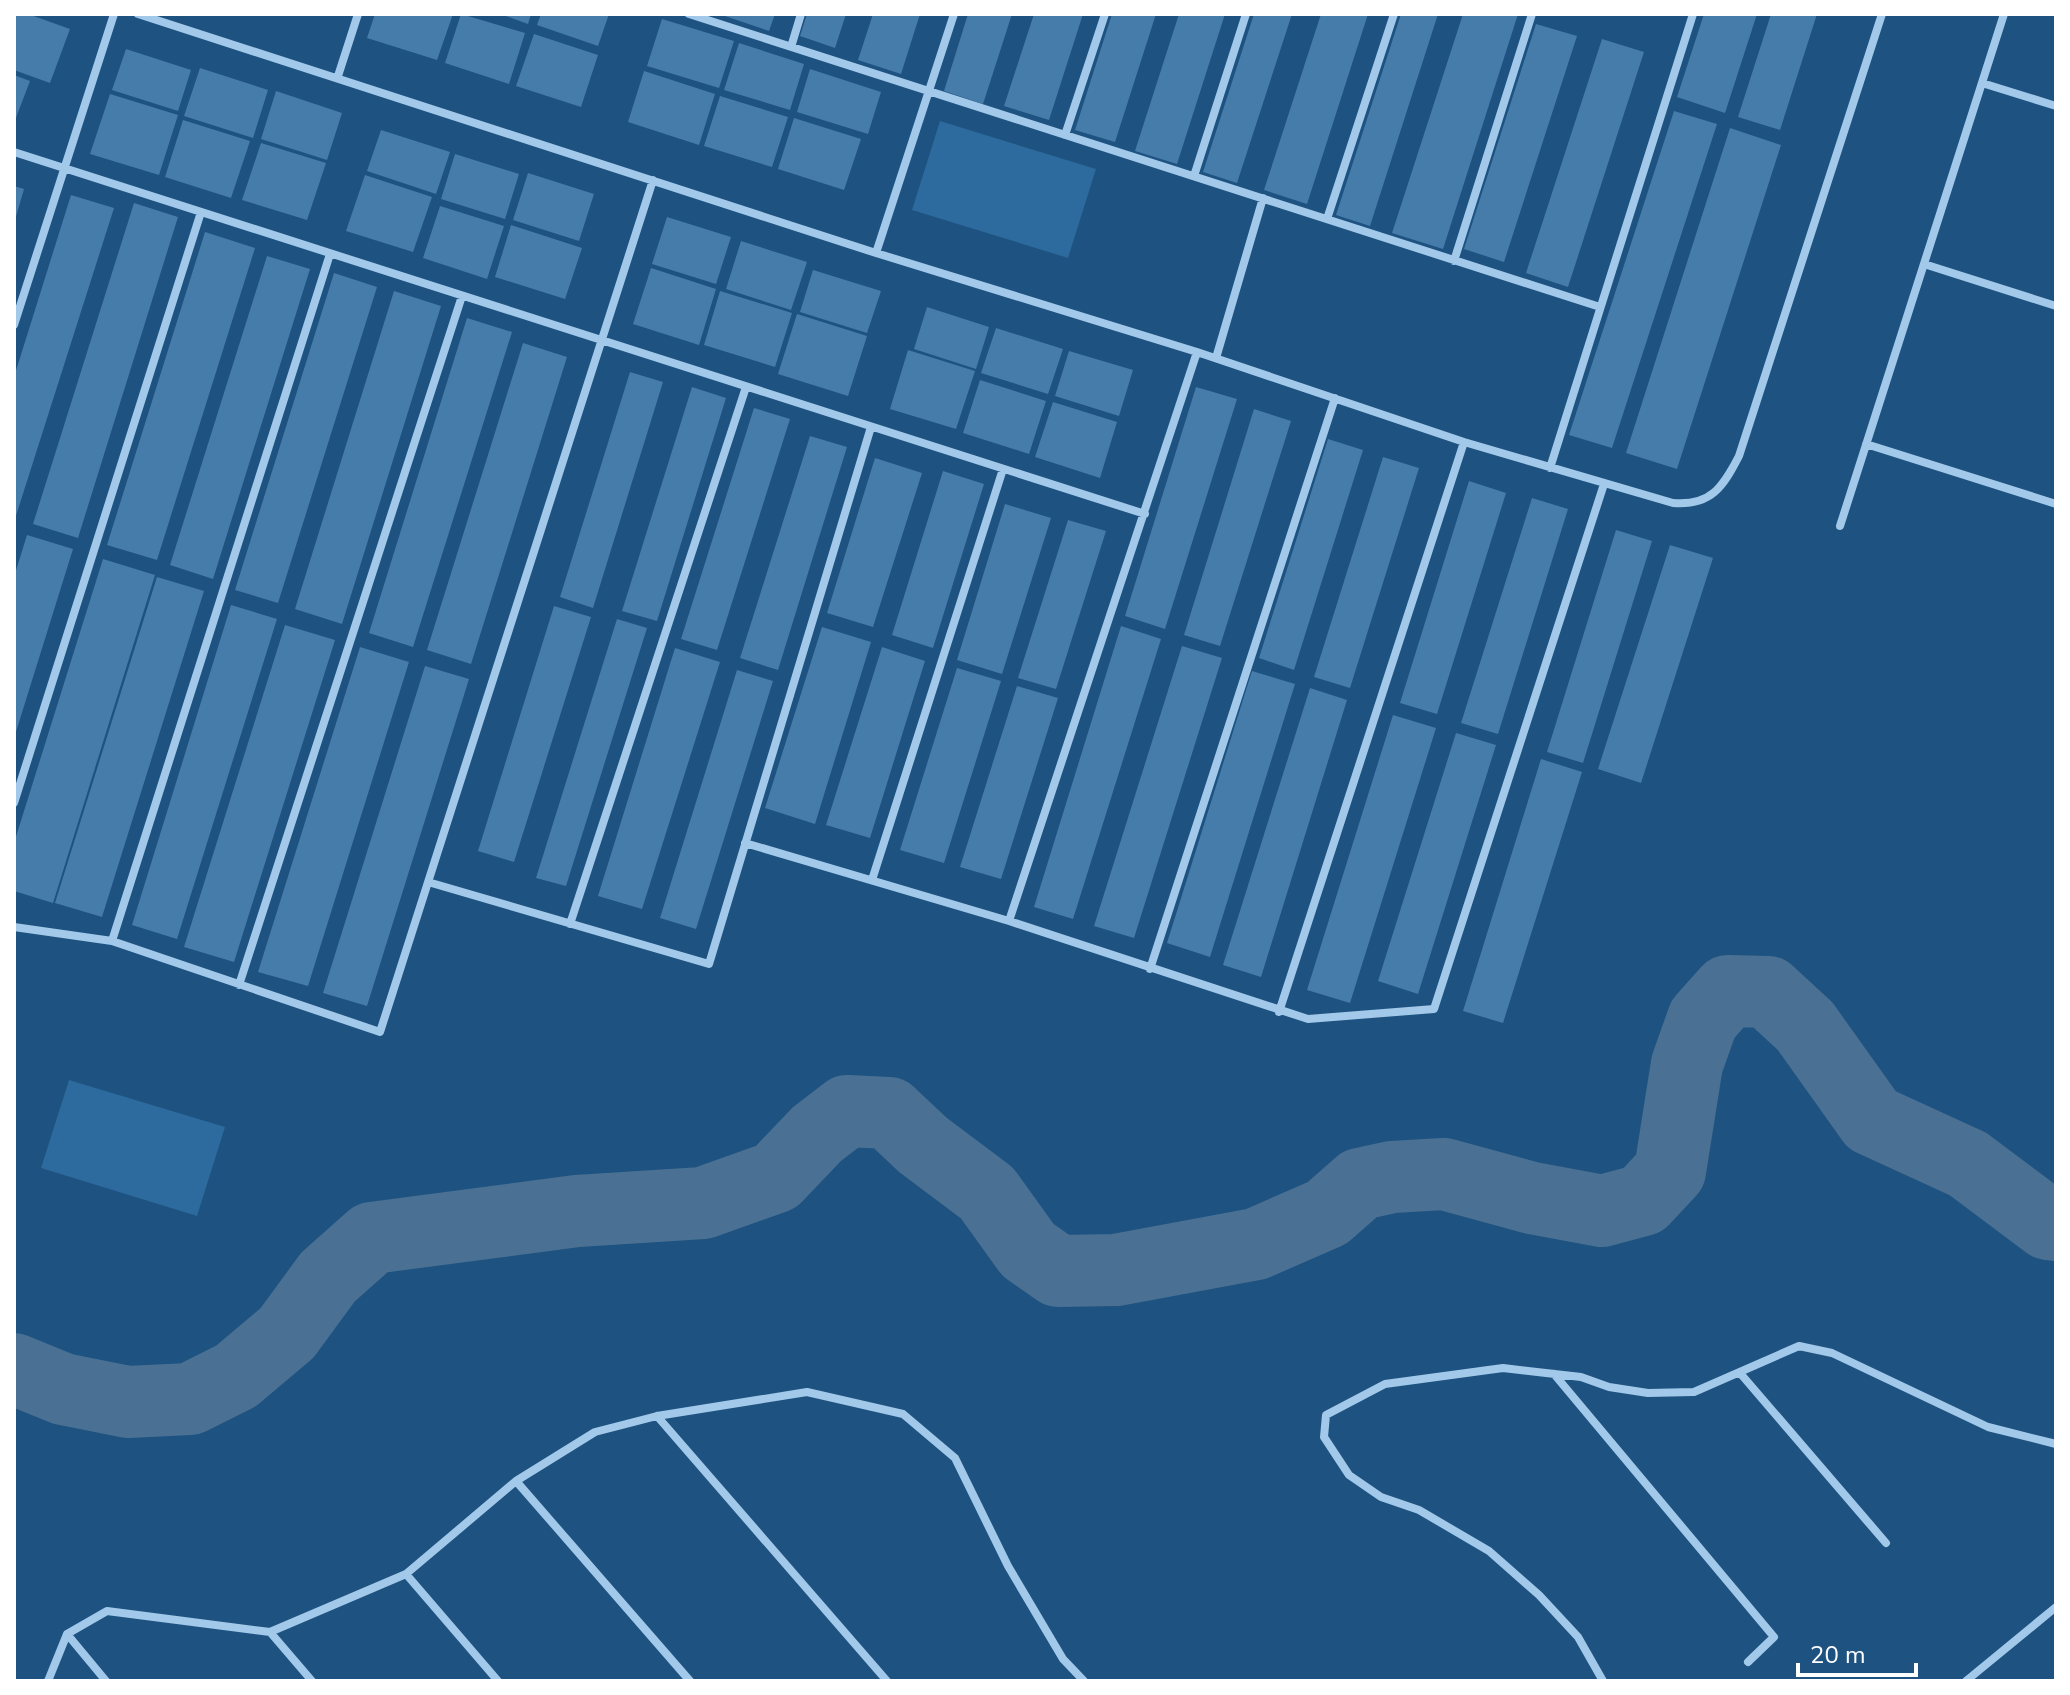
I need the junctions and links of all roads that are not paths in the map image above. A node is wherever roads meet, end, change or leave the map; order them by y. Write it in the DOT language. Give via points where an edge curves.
graph roads {
  1 [pos="114,14"];
  2 [pos="138,14"];
  3 [pos="358,14"];
  4 [pos="689,14"];
  5 [pos="801,14"];
  6 [pos="954,14"];
  7 [pos="1105,14"];
  8 [pos="1246,14"];
  9 [pos="1394,14"];
  10 [pos="1532,14"];
  11 [pos="1693,14"];
  12 [pos="1882,14"];
  13 [pos="2004,14"];
  14 [pos="791,47"];
  15 [pos="338,76"];
  16 [pos="1982,83"];
  17 [pos="929,90"];
  18 [pos="2056,106"];
  19 [pos="1065,135"];
  20 [pos="14,152"];
  21 [pos="64,168"];
  22 [pos="1194,176"];
  23 [pos="653,180"];
  24 [pos="1263,198"];
  25 [pos="201,212"];
  26 [pos="1327,219"];
  27 [pos="876,253"];
  28 [pos="330,254"];
  29 [pos="1454,261"];
  30 [pos="1924,264"];
  31 [pos="462,296"];
  32 [pos="2056,306"];
  33 [pos="1600,307"];
  34 [pos="14,325"];
  35 [pos="602,341"];
  36 [pos="1197,352"];
  37 [pos="1216,358"];
  38 [pos="746,387"];
  39 [pos="1335,398"];
  40 [pos="871,427"];
  41 [pos="1464,442"];
  42 [pos="1866,444"];
  43 [pos="1550,468"];
  44 [pos="1003,469"];
  45 [pos="1604,484"];
  46 [pos="2056,504"];
  47 [pos="1145,514"];
  48 [pos="1840,526"];
  49 [pos="14,803"];
  50 [pos="745,843"];
  51 [pos="872,880"];
  52 [pos="428,882"];
  53 [pos="1009,921"];
  54 [pos="570,924"];
  55 [pos="14,927"];
  56 [pos="112,941"];
  57 [pos="1150,969"];
  58 [pos="239,985"];
  59 [pos="1279,1012"];
  60 [pos="1554,1373"];
  61 [pos="1740,1373"];
  62 [pos="657,1416"];
  63 [pos="2056,1444"];
  64 [pos="516,1481"];
  65 [pos="1886,1543"];
  66 [pos="406,1574"];
  67 [pos="2056,1607"];
  68 [pos="270,1632"];
  69 [pos="67,1634"];
  70 [pos="1748,1662"];
  71 [pos="48,1681"];
  72 [pos="106,1681"];
  73 [pos="312,1681"];
  74 [pos="498,1681"];
  75 [pos="690,1681"];
  76 [pos="887,1681"];
  77 [pos="1084,1681"];
  78 [pos="1603,1681"];
  79 [pos="1966,1681"];
  1 -- 21 [label="street"];
  2 -- 15 [label="street"];
  3 -- 15 [label="street"];
  4 -- 14 [label="street"];
  5 -- 14 [label="street"];
  6 -- 17 [label="street"];
  7 -- 19 [label="street"];
  8 -- 22 [label="street"];
  9 -- 26 [label="street"];
  10 -- 29 [label="street"];
  11 -- 33 [label="street"];
  12 -- 45 [label="street" via="1727,480 1693,505"];
  13 -- 16 [label="street"];
  14 -- 17 [label="street"];
  15 -- 23 [label="street"];
  16 -- 18 [label="street"];
  16 -- 30 [label="street"];
  17 -- 19 [label="street"];
  17 -- 27 [label="street"];
  19 -- 22 [label="street"];
  20 -- 21 [label="street"];
  21 -- 25 [label="street"];
  21 -- 34 [label="street"];
  22 -- 24 [label="street"];
  23 -- 27 [label="street"];
  23 -- 35 [label="street"];
  24 -- 26 [label="street"];
  24 -- 37 [label="street"];
  25 -- 28 [label="street"];
  25 -- 49 [label="street"];
  26 -- 29 [label="street"];
  27 -- 36 [label="street"];
  28 -- 31 [label="street"];
  28 -- 56 [label="street"];
  29 -- 33 [label="street"];
  30 -- 32 [label="street"];
  30 -- 42 [label="street"];
  31 -- 35 [label="street"];
  31 -- 58 [label="street"];
  33 -- 43 [label="street"];
  35 -- 38 [label="street"];
  35 -- 52 [label="street"];
  36 -- 37 [label="street"];
  36 -- 47 [label="street"];
  37 -- 39 [label="street"];
  38 -- 40 [label="street"];
  38 -- 54 [label="street"];
  39 -- 41 [label="street"];
  39 -- 57 [label="street"];
  40 -- 44 [label="street"];
  40 -- 50 [label="street"];
  41 -- 43 [label="street"];
  41 -- 59 [label="street"];
  42 -- 46 [label="street"];
  42 -- 48 [label="street"];
  43 -- 45 [label="street"];
  44 -- 47 [label="street"];
  44 -- 51 [label="street"];
  45 -- 59 [label="street" via="1434,1009 1308,1019"];
  47 -- 53 [label="street"];
  50 -- 51 [label="street"];
  50 -- 54 [label="street" via="709,964"];
  51 -- 53 [label="street"];
  52 -- 54 [label="street"];
  52 -- 58 [label="street" via="380,1032"];
  53 -- 57 [label="street"];
  55 -- 56 [label="street"];
  56 -- 58 [label="street"];
  57 -- 59 [label="street"];
  60 -- 61 [label="street" via="1648,1393 1694,1392"];
  60 -- 70 [label="street" via="1774,1637"];
  60 -- 78 [label="street" via="1503,1368 1385,1384 1326,1415 1324,1437 1349,1475 1381,1497 1419,1510 1489,1551 1519,1577 1578,1637"];
  61 -- 63 [label="street" via="1799,1346 1832,1353 1988,1427"];
  61 -- 65 [label="street"];
  62 -- 64 [label="street" via="595,1432"];
  62 -- 76 [label="street"];
  62 -- 77 [label="street" via="807,1392 903,1414 955,1458 1008,1566 1063,1659"];
  64 -- 66 [label="street"];
  64 -- 75 [label="street"];
  66 -- 68 [label="street"];
  66 -- 74 [label="street"];
  67 -- 79 [label="street"];
  68 -- 69 [label="street" via="107,1611"];
  68 -- 73 [label="street"];
  69 -- 71 [label="street"];
  69 -- 72 [label="street"];
}
